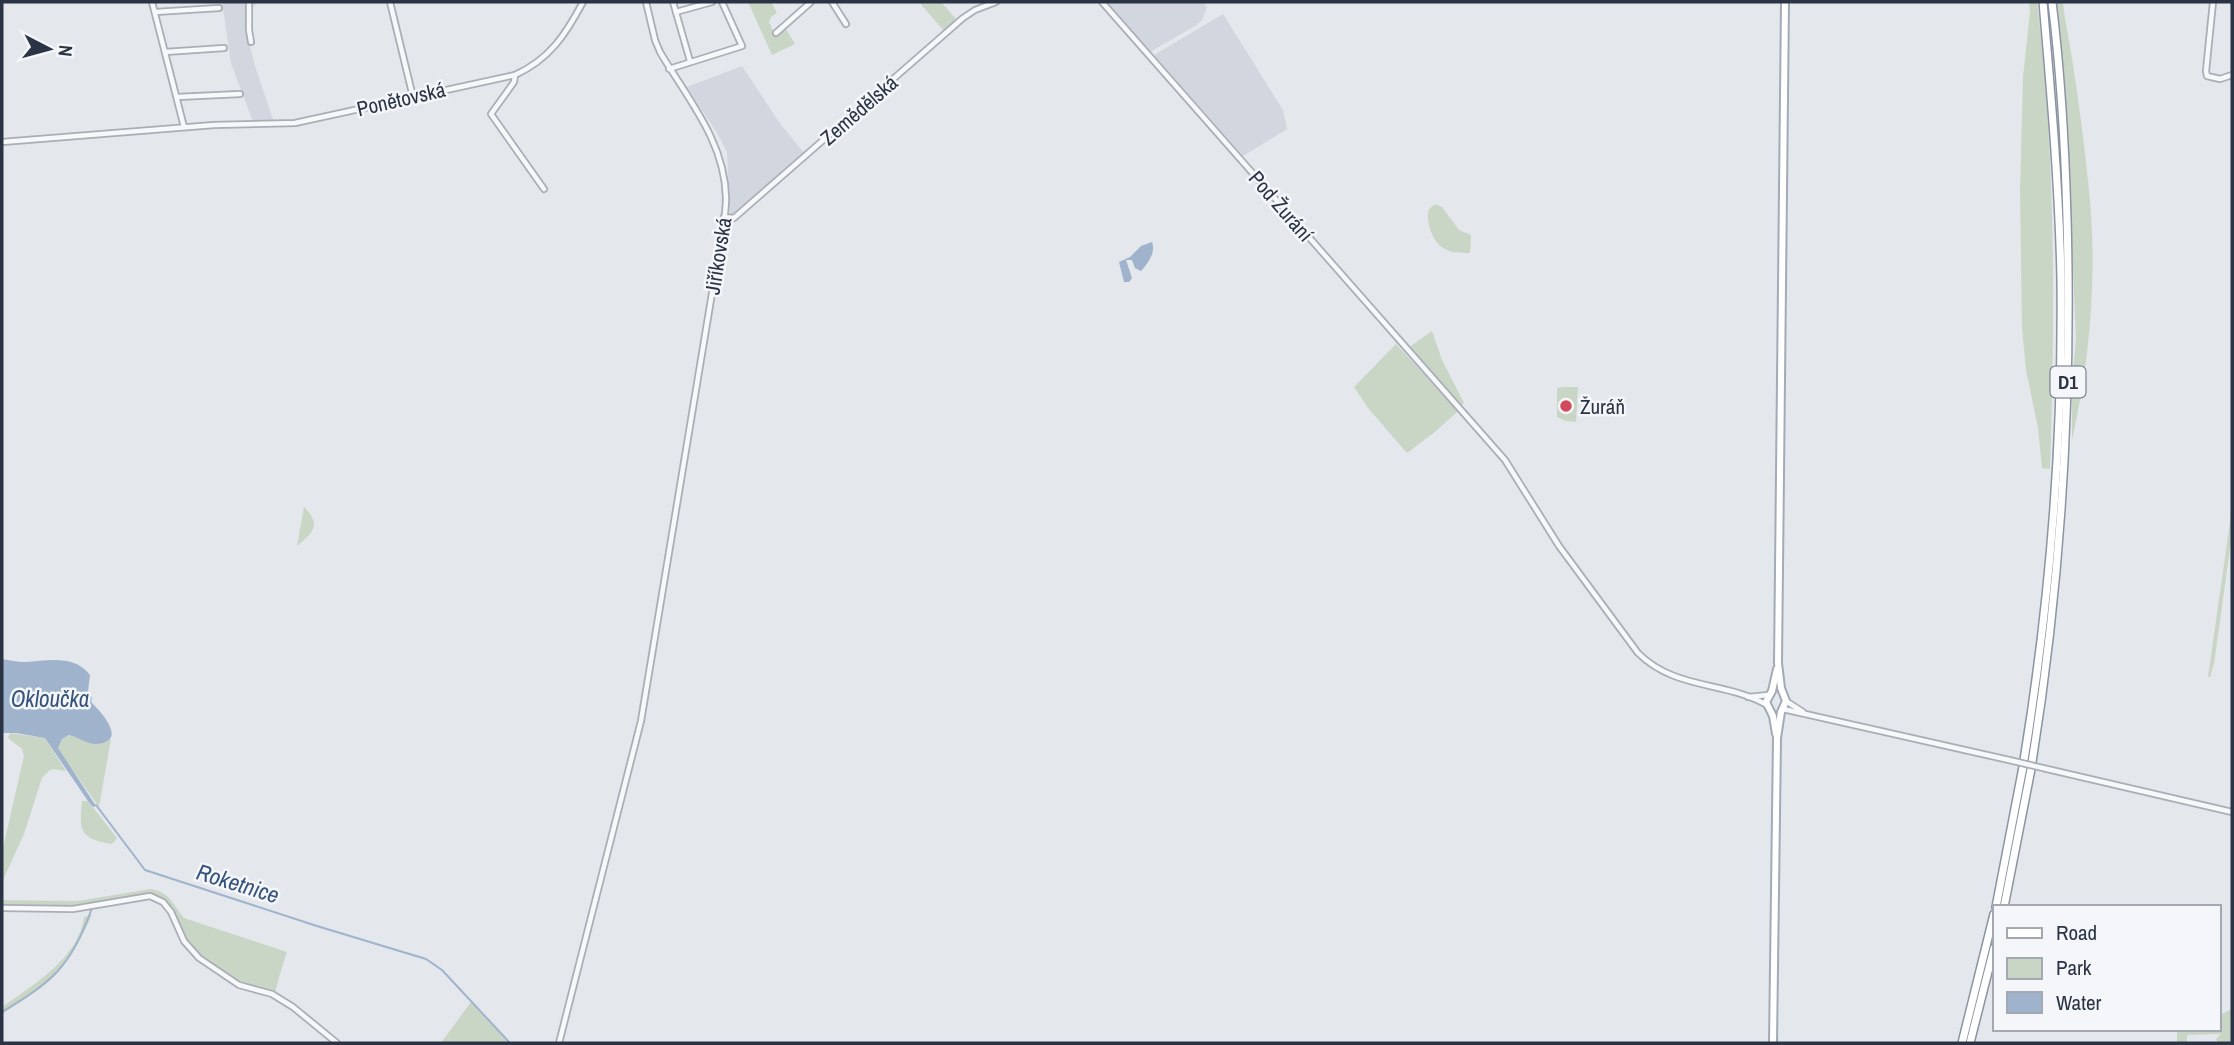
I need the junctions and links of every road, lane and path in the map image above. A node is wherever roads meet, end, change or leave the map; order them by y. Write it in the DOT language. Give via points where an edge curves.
graph roads {
  1 [pos="152,2"];
  2 [pos="250,2"];
  3 [pos="390,2"];
  4 [pos="583,2"];
  5 [pos="646,2"];
  6 [pos="673,2"];
  7 [pos="712,2"];
  8 [pos="722,2"];
  9 [pos="811,2"];
  10 [pos="832,2"];
  11 [pos="996,2"];
  12 [pos="1102,2"];
  13 [pos="1785,2"];
  14 [pos="2043,2"];
  15 [pos="2052,2"];
  16 [pos="2213,2"];
  17 [pos="219,8"];
  18 [pos="155,12"];
  19 [pos="676,12"];
  20 [pos="846,24"];
  21 [pos="776,33"];
  22 [pos="251,42"];
  23 [pos="224,48"];
  24 [pos="165,52"];
  25 [pos="690,61"];
  26 [pos="669,69"];
  27 [pos="515,75"];
  28 [pos="2232,75"];
  29 [pos="240,94"];
  30 [pos="177,97"];
  31 [pos="413,97"];
  32 [pos="184,127"];
  33 [pos="2,142"];
  34 [pos="544,189"];
  35 [pos="724,217"];
  36 [pos="1778,663"];
  37 [pos="1770,694"];
  38 [pos="1782,694"];
  39 [pos="1747,697"];
  40 [pos="1786,701"];
  41 [pos="1769,707"];
  42 [pos="1782,709"];
  43 [pos="1804,712"];
  44 [pos="1777,738"];
  45 [pos="2028,765"];
  46 [pos="2232,812"];
  47 [pos="1996,905"];
  48 [pos="2004,905"];
  49 [pos="2,908"];
  50 [pos="1993,918"];
  51 [pos="1993,952"];
  52 [pos="337,1043"];
  53 [pos="559,1043"];
  54 [pos="1773,1043"];
  55 [pos="1962,1043"];
  56 [pos="1970,1043"];
  1 -- 18 [label="street"];
  2 -- 22 [label="street"];
  3 -- 31 [label="street"];
  4 -- 27 [label="street, Ponětovská" via="557,44"];
  5 -- 26 [label="street, Jiříkovská" via="655,40"];
  6 -- 19 [label="street"];
  7 -- 19 [label="street"];
  8 -- 25 [label="street" via="741,46"];
  9 -- 21 [label="street"];
  10 -- 20 [label="street"];
  11 -- 35 [label="street, Zemědělská" via="963,18 734,218"];
  12 -- 39 [label="street, Pod Žurání" via="1505,460 1559,546 1638,653 1667,674"];
  13 -- 36 [label="main road"];
  14 -- 45 [label="highway, D1" via="2056,153 2060,362 2051,544"];
  15 -- 45 [label="highway, D1" via="2065,153 2069,275 2066,457 2056,585"];
  16 -- 28 [label="street" via="2207,76"];
  17 -- 18 [label="street"];
  18 -- 24 [label="street"];
  19 -- 25 [label="street"];
  23 -- 24 [label="street"];
  24 -- 30 [label="street"];
  25 -- 26 [label="street"];
  26 -- 35 [label="street, Jiříkovská" via="720,154"];
  27 -- 31 [label="street, Ponětovská"];
  27 -- 34 [label="street" via="491,114"];
  29 -- 30 [label="street"];
  30 -- 32 [label="street"];
  31 -- 32 [label="street, Ponětovská" via="295,123"];
  32 -- 33 [label="street, Ponětovská"];
  35 -- 53 [label="street, Jiříkovská" via="641,721"];
  36 -- 37 [label="main road"];
  36 -- 38 [label="main road"];
  37 -- 38 [label="main road"];
  37 -- 39 [label="street"];
  37 -- 41 [label="main road"];
  38 -- 40 [label="main road"];
  39 -- 41 [label="street, Pod Žurání"];
  40 -- 42 [label="main road"];
  40 -- 43 [label="street"];
  41 -- 42 [label="main road" via="1776,712"];
  41 -- 44 [label="main road"];
  42 -- 43 [label="street"];
  42 -- 44 [label="main road"];
  43 -- 46 [label="street, bridge"];
  44 -- 54 [label="main road"];
  45 -- 47 [label="highway, D1"];
  45 -- 48 [label="highway, D1"];
  49 -- 52 [label="street" via="73,909 150,896 171,912 184,941 199,958 239,985 272,994"];
  50 -- 55 [label="highway"];
  51 -- 56 [label="highway"];
}
